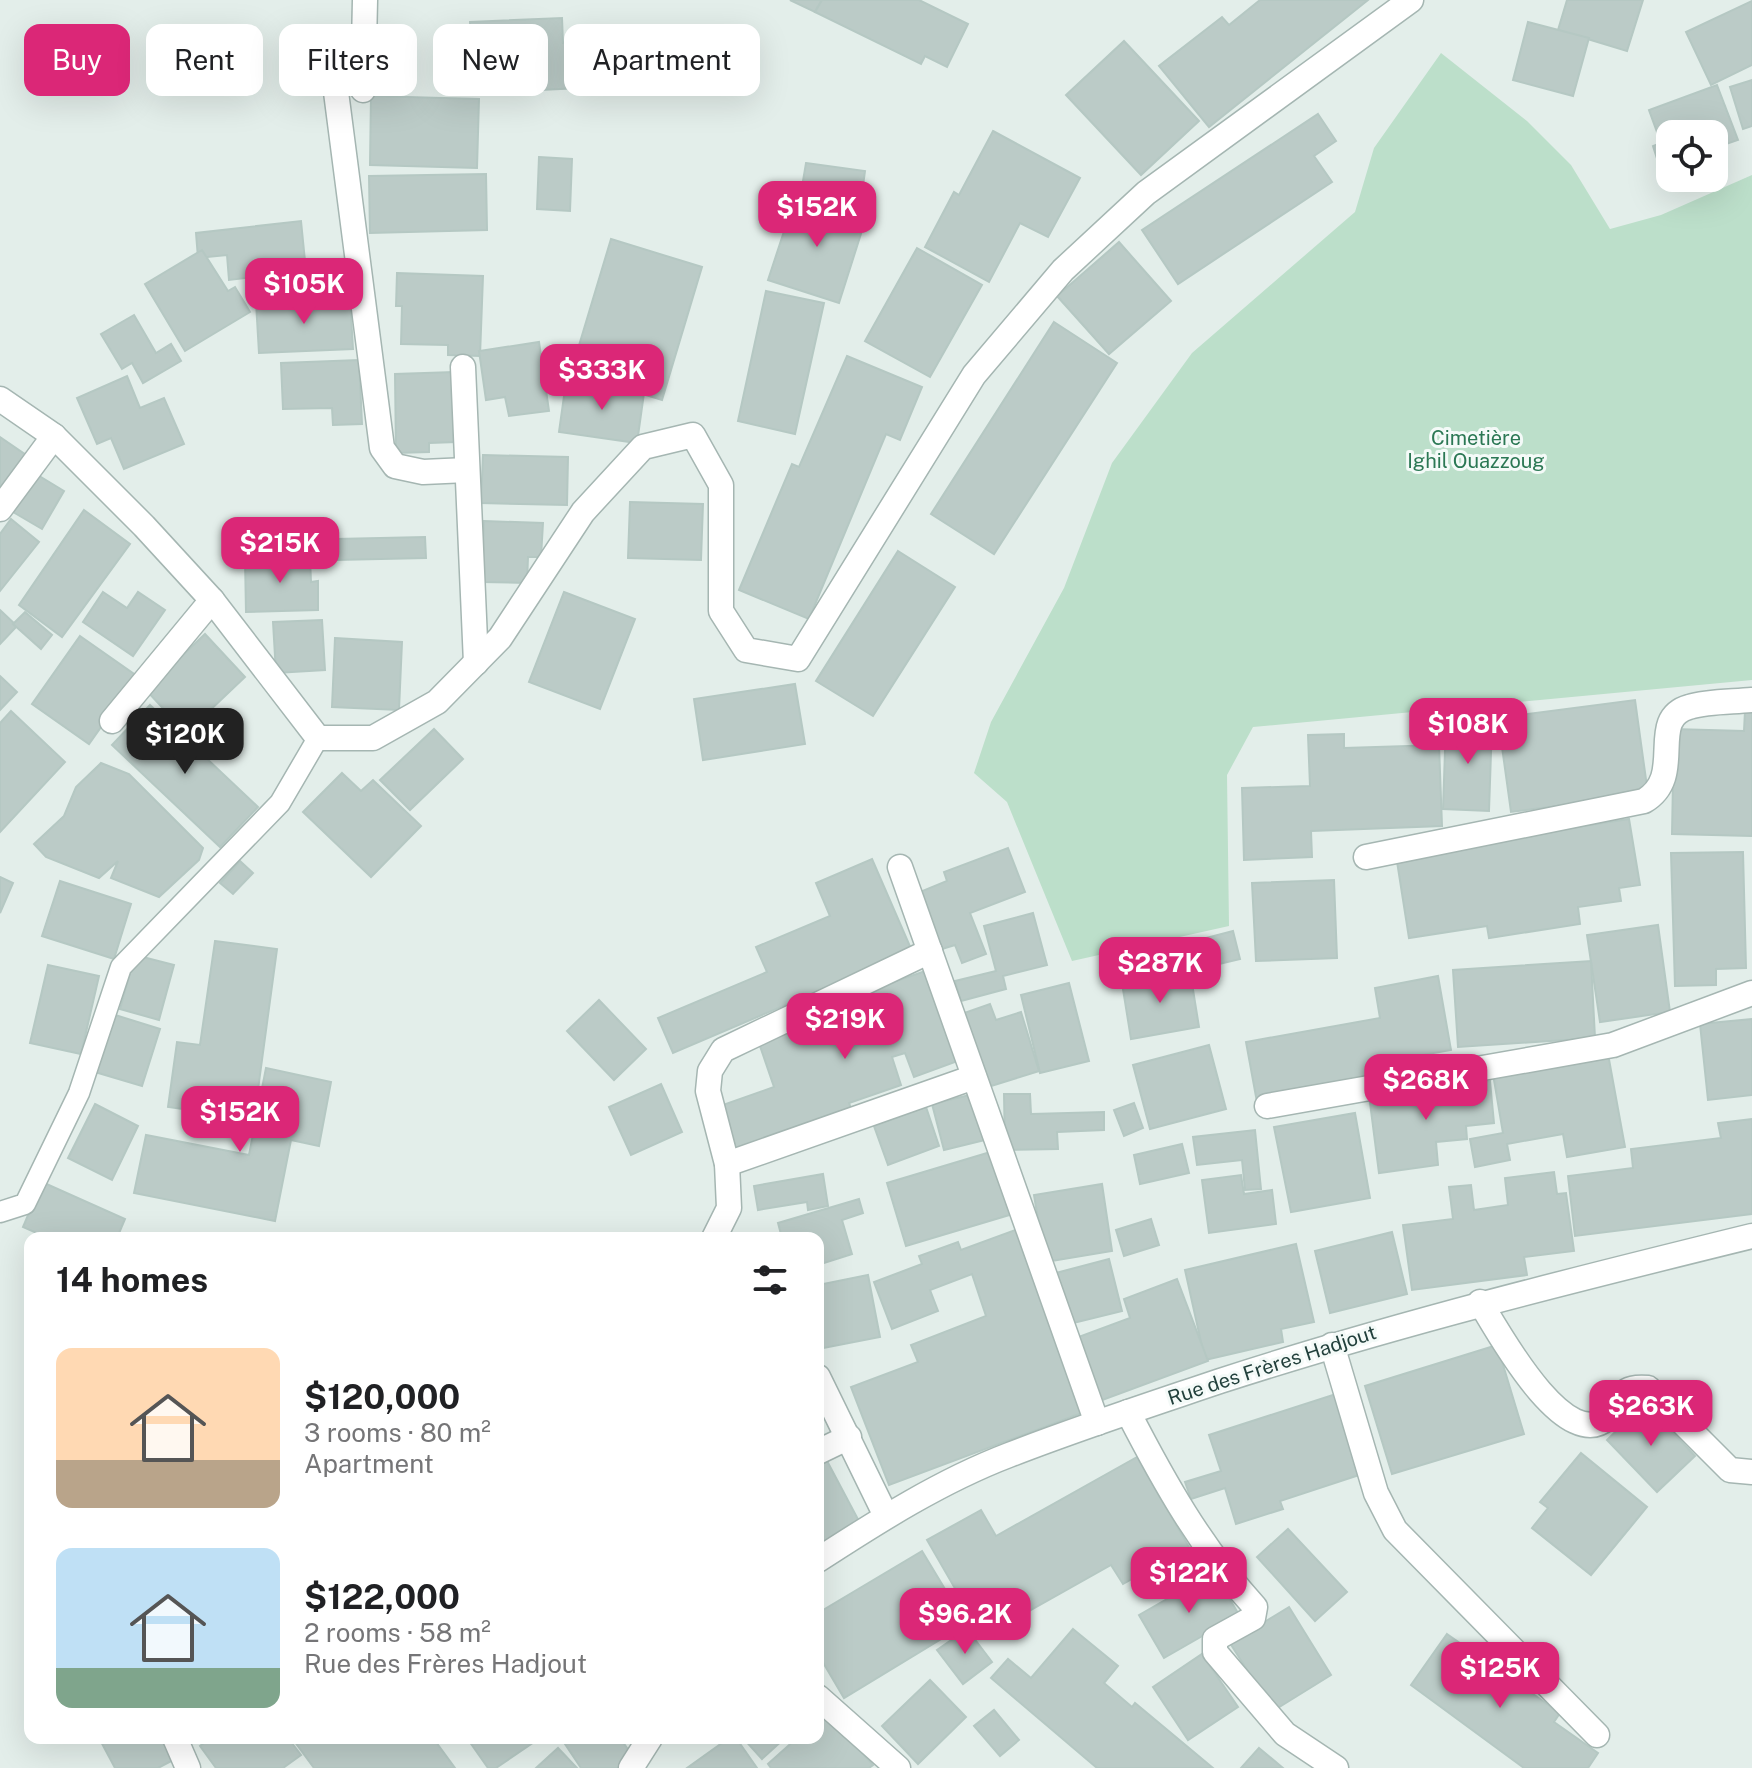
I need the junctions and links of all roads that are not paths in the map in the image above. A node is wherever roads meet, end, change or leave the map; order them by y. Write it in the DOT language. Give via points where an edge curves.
graph roads {
  1 [pos="365,0"];
  2 [pos="1411,0"];
  3 [pos="364,24"];
  4 [pos="337,96"];
  5 [pos="463,367"];
  6 [pos="0,399"];
  7 [pos="54,436"];
  8 [pos="467,470"];
  9 [pos="0,509"];
  10 [pos="212,600"];
  11 [pos="476,663"];
  12 [pos="1752,700"];
  13 [pos="112,721"];
  14 [pos="318,738"];
  15 [pos="1366,857"];
  16 [pos="900,867"];
  17 [pos="930,951"];
  18 [pos="1752,993"];
  19 [pos="974,1077"];
  20 [pos="1267,1106"];
  21 [pos="727,1164"];
  22 [pos="0,1212"];
  23 [pos="717,1232"];
  24 [pos="1752,1236"];
  25 [pos="1480,1302"];
  26 [pos="1332,1345"];
  27 [pos="824,1389"];
  28 [pos="1128,1412"];
  29 [pos="1097,1423"];
  30 [pos="849,1437"];
  31 [pos="824,1449"];
  32 [pos="1752,1472"];
  33 [pos="886,1516"];
  34 [pos="824,1556"];
  35 [pos="824,1702"];
  36 [pos="1597,1735"];
  37 [pos="178,1744"];
  38 [pos="646,1744"];
  39 [pos="188,1768"];
  40 [pos="631,1768"];
  41 [pos="898,1768"];
  42 [pos="1336,1768"];
  1 -- 3 [label="street"];
  2 -- 11 [label="street" via="1146,193 1063,270 974,375 798,659 746,650 721,611 721,485 693,435 643,447 583,512 500,638"];
  4 -- 8 [label="street" via="382,448 395,466 423,472"];
  5 -- 8 [label="street"];
  6 -- 7 [label="street"];
  7 -- 9 [label="street"];
  7 -- 10 [label="street"];
  8 -- 11 [label="street"];
  10 -- 13 [label="street"];
  10 -- 14 [label="street"];
  11 -- 14 [label="street" via="437,702 373,738"];
  12 -- 15 [label="street" via="1688,707 1674,716 1667,729 1664,782 1644,801"];
  14 -- 22 [label="lane" via="280,803 121,967 79,1093 25,1204"];
  16 -- 17 [label="street"];
  17 -- 19 [label="street"];
  17 -- 21 [label="street" via="723,1050 710,1071 708,1091"];
  18 -- 20 [label="street" via="1613,1045"];
  19 -- 21 [label="street"];
  19 -- 29 [label="street"];
  21 -- 23 [label="street" via="729,1208"];
  24 -- 25 [label="street, Rue des Frères Hadjout"];
  25 -- 26 [label="street, Rue des Frères Hadjout"];
  25 -- 32 [label="street" via="1531,1382 1572,1422 1590,1426 1607,1419 1624,1392 1648,1388 1730,1470"];
  26 -- 28 [label="street, Rue des Frères Hadjout"];
  26 -- 36 [label="street" via="1376,1493 1395,1530"];
  27 -- 30 [label="street"];
  28 -- 29 [label="street, Rue des Frères Hadjout"];
  28 -- 42 [label="street" via="1173,1499 1255,1607 1253,1618 1215,1639 1215,1652 1285,1734"];
  29 -- 33 [label="street, Rue des Frères Hadjout" via="1006,1456"];
  30 -- 31 [label="street"];
  30 -- 33 [label="street"];
  33 -- 34 [label="street, Rue des Frères Hadjout"];
  35 -- 41 [label="street"];
  37 -- 39 [label="street"];
  38 -- 40 [label="street"];
}
